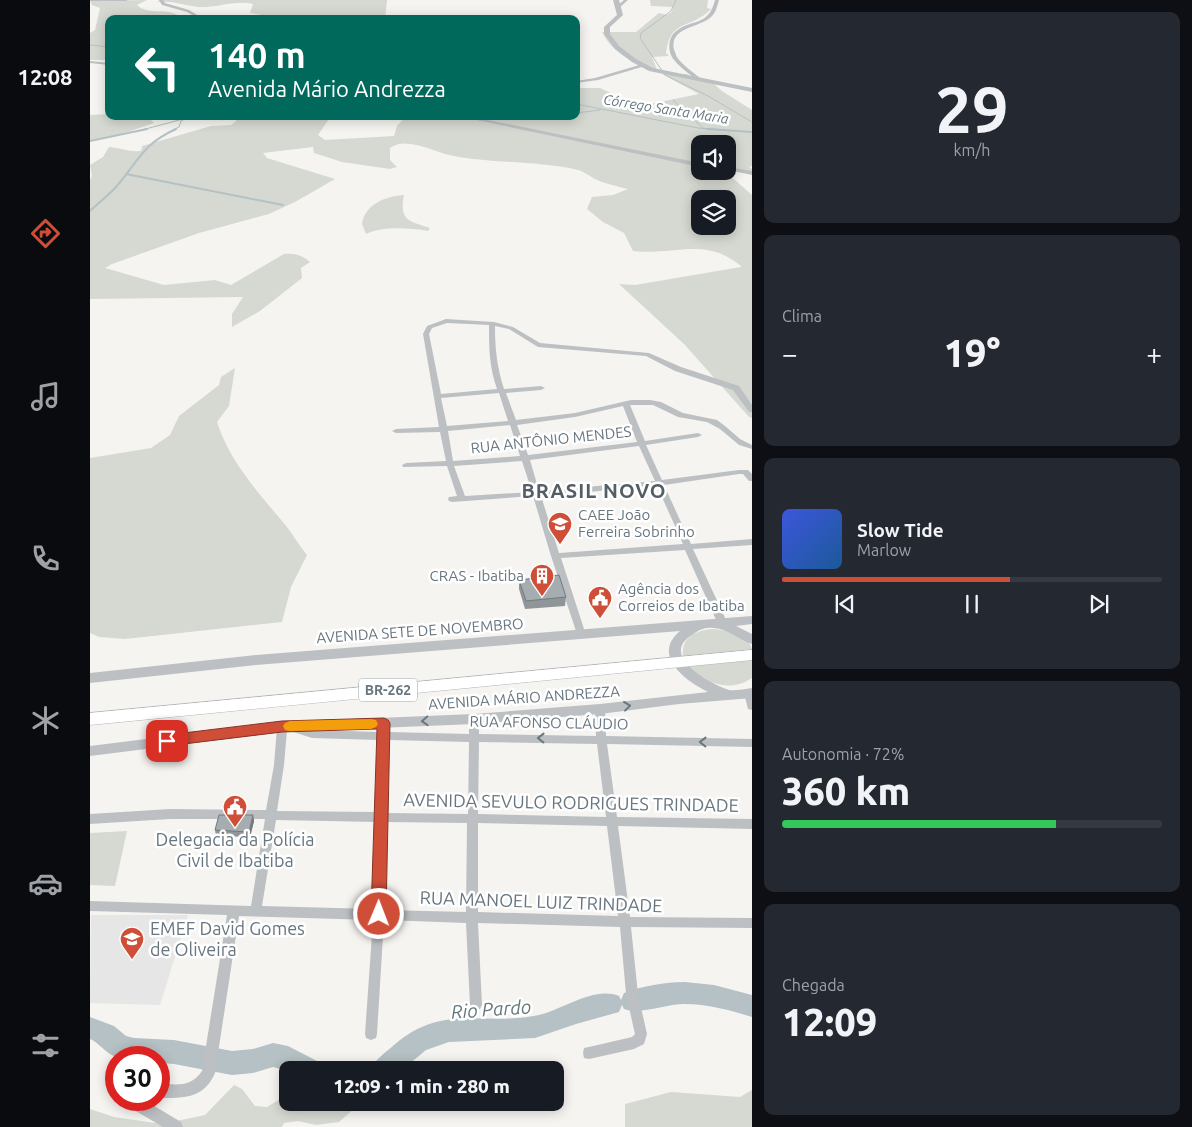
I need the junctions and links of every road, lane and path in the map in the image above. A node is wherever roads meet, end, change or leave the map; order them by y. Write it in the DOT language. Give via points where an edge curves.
graph roads {
  1 [pos="90,0"];
  2 [pos="126,0"];
  3 [pos="161,0"];
  4 [pos="616,0"];
  5 [pos="626,0"];
  6 [pos="717,0"];
  7 [pos="618,7"];
  8 [pos="196,15"];
  9 [pos="90,62"];
  10 [pos="105,64"];
  11 [pos="643,65"];
  12 [pos="698,79"];
  13 [pos="580,81"];
  14 [pos="752,90"];
  15 [pos="479,120"];
  16 [pos="691,163"];
  17 [pos="736,170"];
  18 [pos="752,173"];
  19 [pos="492,323"];
  20 [pos="541,388"];
  21 [pos="502,390"];
  22 [pos="438,396"];
  23 [pos="626,403"];
  24 [pos="752,410"];
  25 [pos="513,424"];
  26 [pos="443,430"];
  27 [pos="396,431"];
  28 [pos="698,435"];
  29 [pos="642,444"];
  30 [pos="752,447"];
  31 [pos="525,458"];
  32 [pos="450,464"];
  33 [pos="406,465"];
  34 [pos="752,479"];
  35 [pos="659,483"];
  36 [pos="535,493"];
  37 [pos="452,499"];
  38 [pos="462,499"];
  39 [pos="752,542"];
  40 [pos="687,546"];
  41 [pos="555,556"];
  42 [pos="752,620"];
  43 [pos="722,622"];
  44 [pos="707,624"];
  45 [pos="641,630"];
  46 [pos="751,634"];
  47 [pos="581,635"];
  48 [pos="752,655"];
  49 [pos="677,657"];
  50 [pos="90,678"];
  51 [pos="691,678"];
  52 [pos="733,694"];
  53 [pos="751,695"];
  54 [pos="679,699"];
  55 [pos="600,709"];
  56 [pos="93,718"];
  57 [pos="474,719"];
  58 [pos="284,726"];
  59 [pos="384,729"];
  60 [pos="473,737"];
  61 [pos="601,739"];
  62 [pos="752,743"];
  63 [pos="90,751"];
  64 [pos="272,815"];
  65 [pos="382,818"];
  66 [pos="472,818"];
  67 [pos="90,819"];
  68 [pos="612,820"];
  69 [pos="752,824"];
  70 [pos="90,906"];
  71 [pos="234,910"];
  72 [pos="256,910"];
  73 [pos="379,914"];
  74 [pos="472,917"];
  75 [pos="625,922"];
  76 [pos="752,923"];
  77 [pos="633,998"];
  78 [pos="476,1006"];
  79 [pos="637,1017"];
  80 [pos="371,1034"];
  81 [pos="589,1054"];
  82 [pos="170,1091"];
  83 [pos="149,1111"];
  84 [pos="176,1127"];
  1 -- 2 [label="street"];
  3 -- 8 [label="street" via="163,4"];
  4 -- 7 [label="street"];
  5 -- 7 [label="street"];
  6 -- 12 [label="street" via="708,18 680,29 673,38 674,57"];
  7 -- 11 [label="street" via="620,16 607,27 608,37 613,45"];
  9 -- 10 [label="street"];
  11 -- 12 [label="street"];
  11 -- 13 [label="street"];
  12 -- 14 [label="street"];
  15 -- 16 [label="street"];
  17 -- 18 [label="street"];
  19 -- 21 [label="street" via="493,364"];
  19 -- 22 [label="street" via="446,321 429,327 426,334"];
  19 -- 24 [label="street" via="511,328 538,345 652,356 678,369 736,388"];
  20 -- 21 [label="street"];
  21 -- 22 [label="street"];
  21 -- 25 [label="street"];
  22 -- 26 [label="street"];
  23 -- 25 [label="street"];
  23 -- 29 [label="street"];
  23 -- 30 [label="street" via="656,403 679,414 711,420 739,443"];
  25 -- 26 [label="street"];
  25 -- 31 [label="street"];
  26 -- 27 [label="street"];
  26 -- 32 [label="street"];
  28 -- 29 [label="street, RUA ANTÔNIO MENDES"];
  29 -- 31 [label="street, RUA ANTÔNIO MENDES"];
  29 -- 35 [label="street"];
  31 -- 32 [label="street, RUA ANTÔNIO MENDES"];
  31 -- 36 [label="street"];
  32 -- 33 [label="street, RUA ANTÔNIO MENDES"];
  32 -- 38 [label="street"];
  34 -- 35 [label="street" via="745,472 739,472"];
  35 -- 36 [label="street"];
  35 -- 40 [label="street"];
  36 -- 38 [label="street"];
  36 -- 41 [label="street"];
  37 -- 38 [label="street"];
  39 -- 40 [label="street"];
  40 -- 41 [label="street"];
  40 -- 43 [label="street"];
  41 -- 47 [label="street"];
  42 -- 43 [label="street, AVENIDA SETE DE NOVEMBRO"];
  43 -- 44 [label="street, AVENIDA SETE DE NOVEMBRO"];
  44 -- 45 [label="street, AVENIDA SETE DE NOVEMBRO"];
  44 -- 46 [label="street"];
  44 -- 49 [label="street" via="688,630 681,636 677,643"];
  45 -- 47 [label="street, AVENIDA SETE DE NOVEMBRO"];
  45 -- 49 [label="street" via="663,633 673,643"];
  47 -- 50 [label="street, AVENIDA SETE DE NOVEMBRO" via="256,660"];
  48 -- 49 [label="highway, BR-262"];
  49 -- 51 [label="street"];
  49 -- 56 [label="highway, BR-262"];
  51 -- 52 [label="street" via="710,688"];
  51 -- 54 [label="street" via="688,689"];
  52 -- 53 [label="street, AVENIDA MÁRIO ANDREZZA"];
  52 -- 54 [label="street, AVENIDA MÁRIO ANDREZZA"];
  55 -- 54 [label="street, AVENIDA MÁRIO ANDREZZA, one-way"];
  55 -- 57 [label="street, AVENIDA MÁRIO ANDREZZA"];
  55 -- 61 [label="street"];
  57 -- 59 [label="street, AVENIDA MÁRIO ANDREZZA, one-way"];
  57 -- 60 [label="street"];
  58 -- 59 [label="street, AVENIDA MÁRIO ANDREZZA"];
  58 -- 63 [label="street, AVENIDA MÁRIO ANDREZZA"];
  58 -- 64 [label="street"];
  59 -- 60 [label="street, RUA AFONSO CLÁUDIO"];
  59 -- 65 [label="street"];
  61 -- 60 [label="street, RUA AFONSO CLÁUDIO, one-way"];
  60 -- 66 [label="street"];
  62 -- 61 [label="street, RUA AFONSO CLÁUDIO, one-way"];
  61 -- 68 [label="street"];
  64 -- 65 [label="street, AVENIDA SEVULO RODRIGUES TRINDADE"];
  64 -- 67 [label="street, AVENIDA SEVULO RODRIGUES TRINDADE" via="170,814"];
  64 -- 72 [label="street"];
  65 -- 66 [label="street, AVENIDA SEVULO RODRIGUES TRINDADE"];
  65 -- 73 [label="street"];
  66 -- 68 [label="street, AVENIDA SEVULO RODRIGUES TRINDADE"];
  66 -- 74 [label="street"];
  68 -- 69 [label="street, AVENIDA SEVULO RODRIGUES TRINDADE"];
  68 -- 75 [label="street"];
  70 -- 71 [label="street, RUA MANOEL LUIZ TRINDADE"];
  71 -- 72 [label="street, RUA MANOEL LUIZ TRINDADE"];
  71 -- 82 [label="street" via="208,1073 202,1084 192,1090"];
  72 -- 73 [label="street, RUA MANOEL LUIZ TRINDADE"];
  73 -- 74 [label="street, RUA MANOEL LUIZ TRINDADE"];
  73 -- 80 [label="street"];
  74 -- 75 [label="street, RUA MANOEL LUIZ TRINDADE"];
  74 -- 78 [label="street"];
  75 -- 76 [label="street, RUA MANOEL LUIZ TRINDADE"];
  75 -- 77 [label="street"];
  77 -- 79 [label="street"];
  79 -- 81 [label="street" via="641,1034 639,1040"];
  83 -- 84 [label="street"];
}
